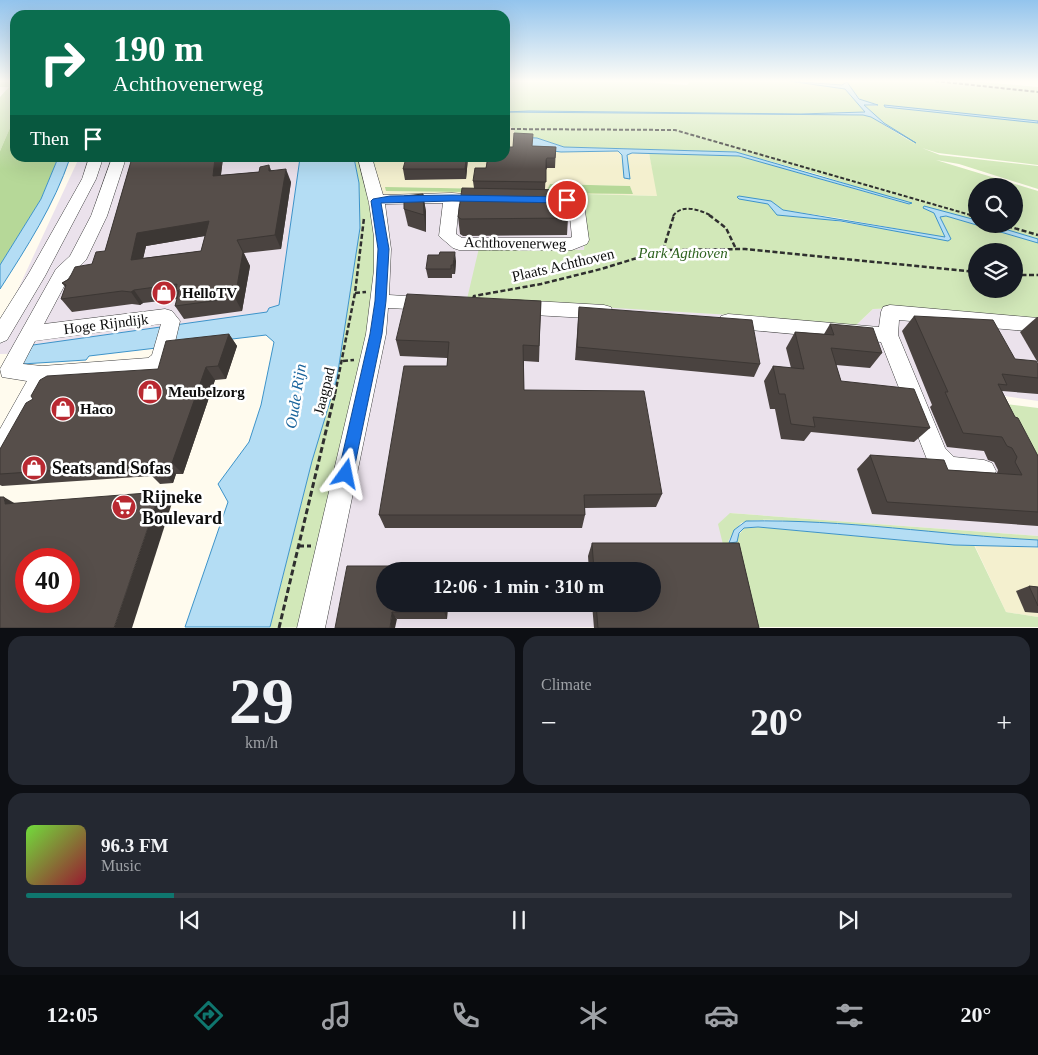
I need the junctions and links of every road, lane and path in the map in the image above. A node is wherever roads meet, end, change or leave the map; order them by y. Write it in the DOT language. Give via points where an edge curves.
graph roads {
  1 [pos="510,129"];
  2 [pos="95,162"];
  3 [pos="118,162"];
  4 [pos="366,162"];
  5 [pos="452,198"];
  6 [pos="500,199"];
  7 [pos="529,199"];
  8 [pos="376,201"];
  9 [pos="364,212"];
  10 [pos="968,215"];
  11 [pos="1023,231"];
  12 [pos="1038,235"];
  13 [pos="736,249"];
  14 [pos="663,250"];
  15 [pos="968,271"];
  16 [pos="62,273"];
  17 [pos="1023,275"];
  18 [pos="1038,275"];
  19 [pos="36,276"];
  20 [pos="443,304"];
  21 [pos="470,305"];
  22 [pos="499,306"];
  23 [pos="379,307"];
  24 [pos="626,314"];
  25 [pos="706,319"];
  26 [pos="1038,325"];
  27 [pos="28,334"];
  28 [pos="0,335"];
  29 [pos="888,335"];
  30 [pos="352,360"];
  31 [pos="4,371"];
  32 [pos="42,374"];
  33 [pos="0,450"];
  34 [pos="984,471"];
  35 [pos="308,546"];
  36 [pos="279,628"];
  37 [pos="303,628"];
  38 [pos="310,628"];
  1 -- 10 [label="path" via="675,130"];
  2 -- 19 [label="street" via="89,179"];
  3 -- 16 [label="street, Hoge Rijndijk" via="99,216 77,260"];
  4 -- 8 [label="street"];
  5 -- 6 [label="street"];
  5 -- 7 [label="street, Achthovenerweg" via="447,236 460,244 572,244 580,240 576,204 567,200"];
  5 -- 8 [label="street"];
  8 -- 23 [label="street" via="384,249"];
  9 -- 30 [label="path, Jaagpad"];
  11 -- 12 [label="path"];
  13 -- 14 [label="path, Plaats Achthoven"];
  13 -- 14 [label="path" via="722,223 706,212 683,209 676,212 670,222"];
  13 -- 15 [label="path, Plaats Achthoven"];
  14 -- 21 [label="path, Plaats Achthoven" via="541,284 474,296"];
  16 -- 19 [label="street"];
  16 -- 27 [label="street, Hoge Rijndijk"];
  17 -- 18 [label="path"];
  19 -- 28 [label="street"];
  20 -- 23 [label="street"];
  22 -- 24 [label="street"];
  23 -- 30 [label="street"];
  23 -- 38 [label="street" via="376,334"];
  25 -- 29 [label="street"];
  26 -- 29 [label="street" via="890,312"];
  27 -- 31 [label="street, Hoge Rijndijk"];
  27 -- 32 [label="street, Hoge Rijndijk" via="165,316 171,321 161,359 152,366"];
  29 -- 34 [label="street" via="936,455 948,467"];
  30 -- 35 [label="street"];
  30 -- 35 [label="path, Jaagpad"];
  31 -- 32 [label="street, Hoge Rijndijk"];
  32 -- 33 [label="street"];
  35 -- 36 [label="path, Jaagpad"];
  35 -- 37 [label="street"];
}
